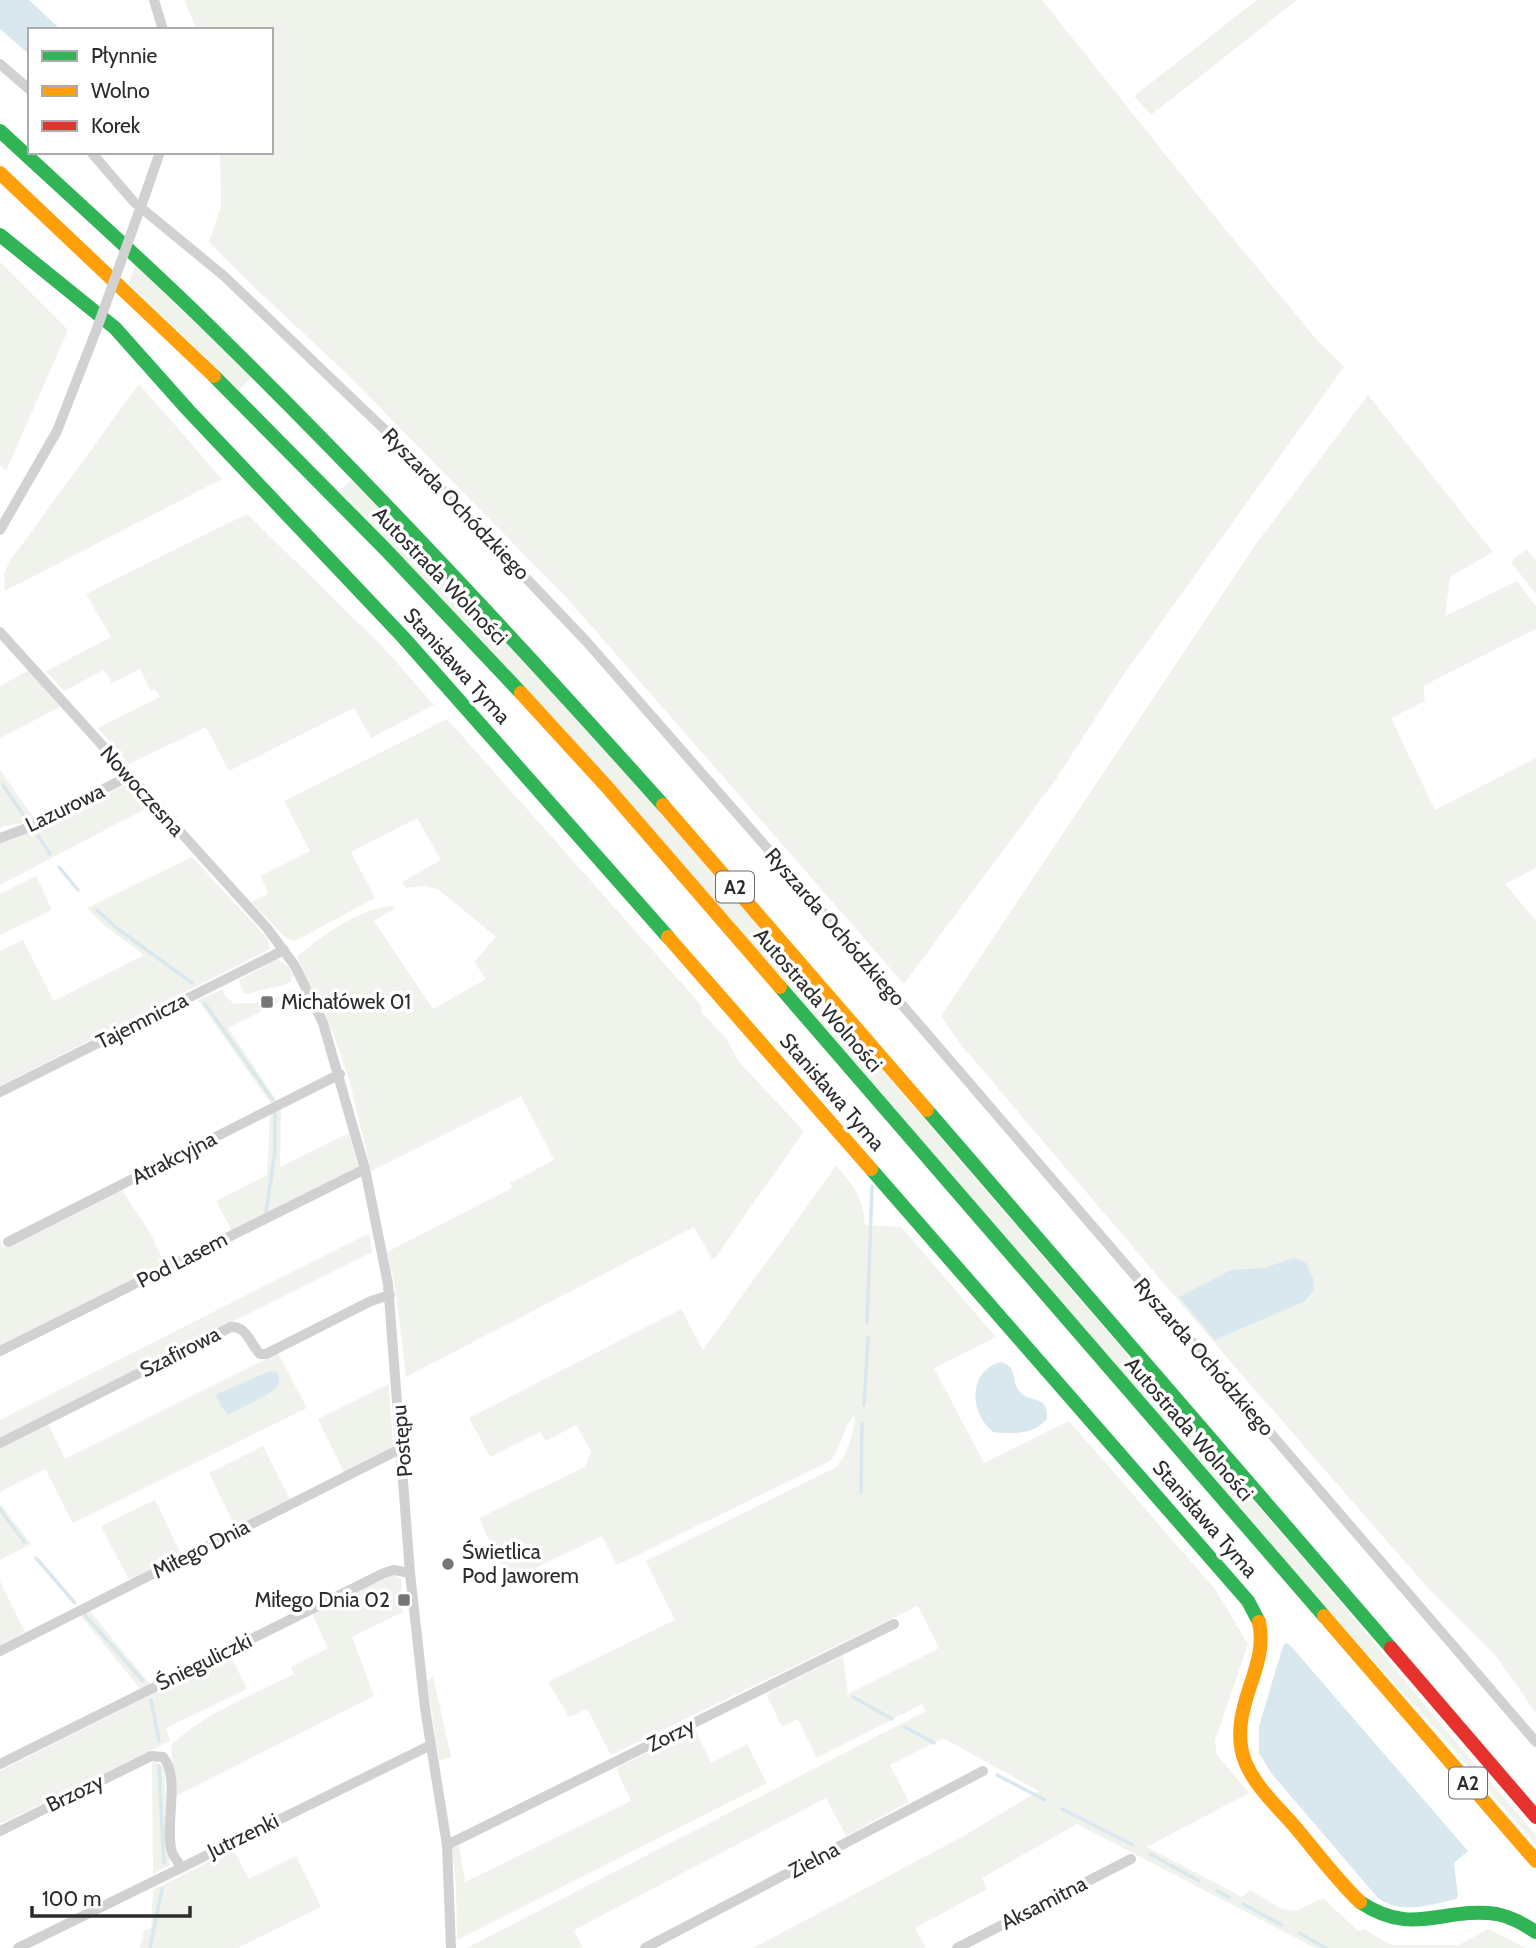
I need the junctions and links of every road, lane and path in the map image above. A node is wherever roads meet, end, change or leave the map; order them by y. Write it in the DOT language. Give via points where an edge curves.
graph roads {
  1 [pos="154,0"];
  2 [pos="162,28"];
  3 [pos="0,64"];
  4 [pos="28,88"];
  5 [pos="0,131"];
  6 [pos="93,154"];
  7 [pos="159,154"];
  8 [pos="0,173"];
  9 [pos="0,235"];
  10 [pos="0,530"];
  11 [pos="0,632"];
  12 [pos="129,776"];
  13 [pos="0,838"];
  14 [pos="284,950"];
  15 [pos="340,1074"];
  16 [pos="0,1092"];
  17 [pos="365,1169"];
  18 [pos="8,1242"];
  19 [pos="390,1295"];
  20 [pos="0,1351"];
  21 [pos="0,1443"];
  22 [pos="402,1448"];
  23 [pos="410,1573"];
  24 [pos="894,1624"];
  25 [pos="0,1651"];
  26 [pos="1536,1742"];
  27 [pos="431,1745"];
  28 [pos="0,1764"];
  29 [pos="983,1771"];
  30 [pos="1536,1817"];
  31 [pos="0,1830"];
  32 [pos="447,1845"];
  33 [pos="1132,1859"];
  34 [pos="1536,1861"];
  35 [pos="181,1867"];
  36 [pos="1536,1932"];
  37 [pos="18,1948"];
  38 [pos="450,1948"];
  39 [pos="645,1948"];
  40 [pos="957,1948"];
  1 -- 2 [label="street"];
  3 -- 4 [label="street"];
  5 -- 30 [label="main road, Autostrada Wolności / A2" via="196,313 525,650"];
  6 -- 26 [label="street, Ryszarda Ochódzkiego" via="134,202 224,276 384,429 578,632"];
  7 -- 10 [label="street, bridge" via="57,430"];
  8 -- 34 [label="main road, Autostrada Wolności / A2" via="285,445 501,671"];
  9 -- 36 [label="main road, Stanisława Tyma" via="115,328 403,636 1248,1601 1259,1617 1262,1646 1240,1724 1245,1761 1258,1784 1346,1887 1374,1912 1404,1924 1504,1914"];
  11 -- 12 [label="street, Nowoczesna"];
  12 -- 13 [label="street, Lazurowa"];
  12 -- 14 [label="street, Nowoczesna"];
  14 -- 15 [label="street, Postępu" via="323,1023"];
  14 -- 16 [label="street, Tajemnicza"];
  15 -- 17 [label="street, Postępu"];
  15 -- 18 [label="street, Atrakcyjna"];
  17 -- 19 [label="street, Postępu"];
  17 -- 20 [label="street, Pod Lasem"];
  19 -- 21 [label="street, Szafirowa" via="266,1354 255,1349 243,1330 231,1327"];
  19 -- 22 [label="street, Postępu"];
  22 -- 23 [label="street, Postępu"];
  22 -- 25 [label="street, Miłego Dnia"];
  23 -- 27 [label="street, Postępu"];
  23 -- 28 [label="street, Śnieguliczki" via="384,1573"];
  24 -- 32 [label="street, Zorzy"];
  27 -- 32 [label="street, Postępu"];
  27 -- 35 [label="street, Jutrzenki"];
  29 -- 39 [label="street, Zielna"];
  31 -- 35 [label="street, Brzozy" via="150,1756 163,1757 170,1777 172,1851"];
  32 -- 38 [label="street, Postępu"];
  33 -- 40 [label="street, Aksamitna"];
  35 -- 37 [label="street, Jutrzenki"];
}
